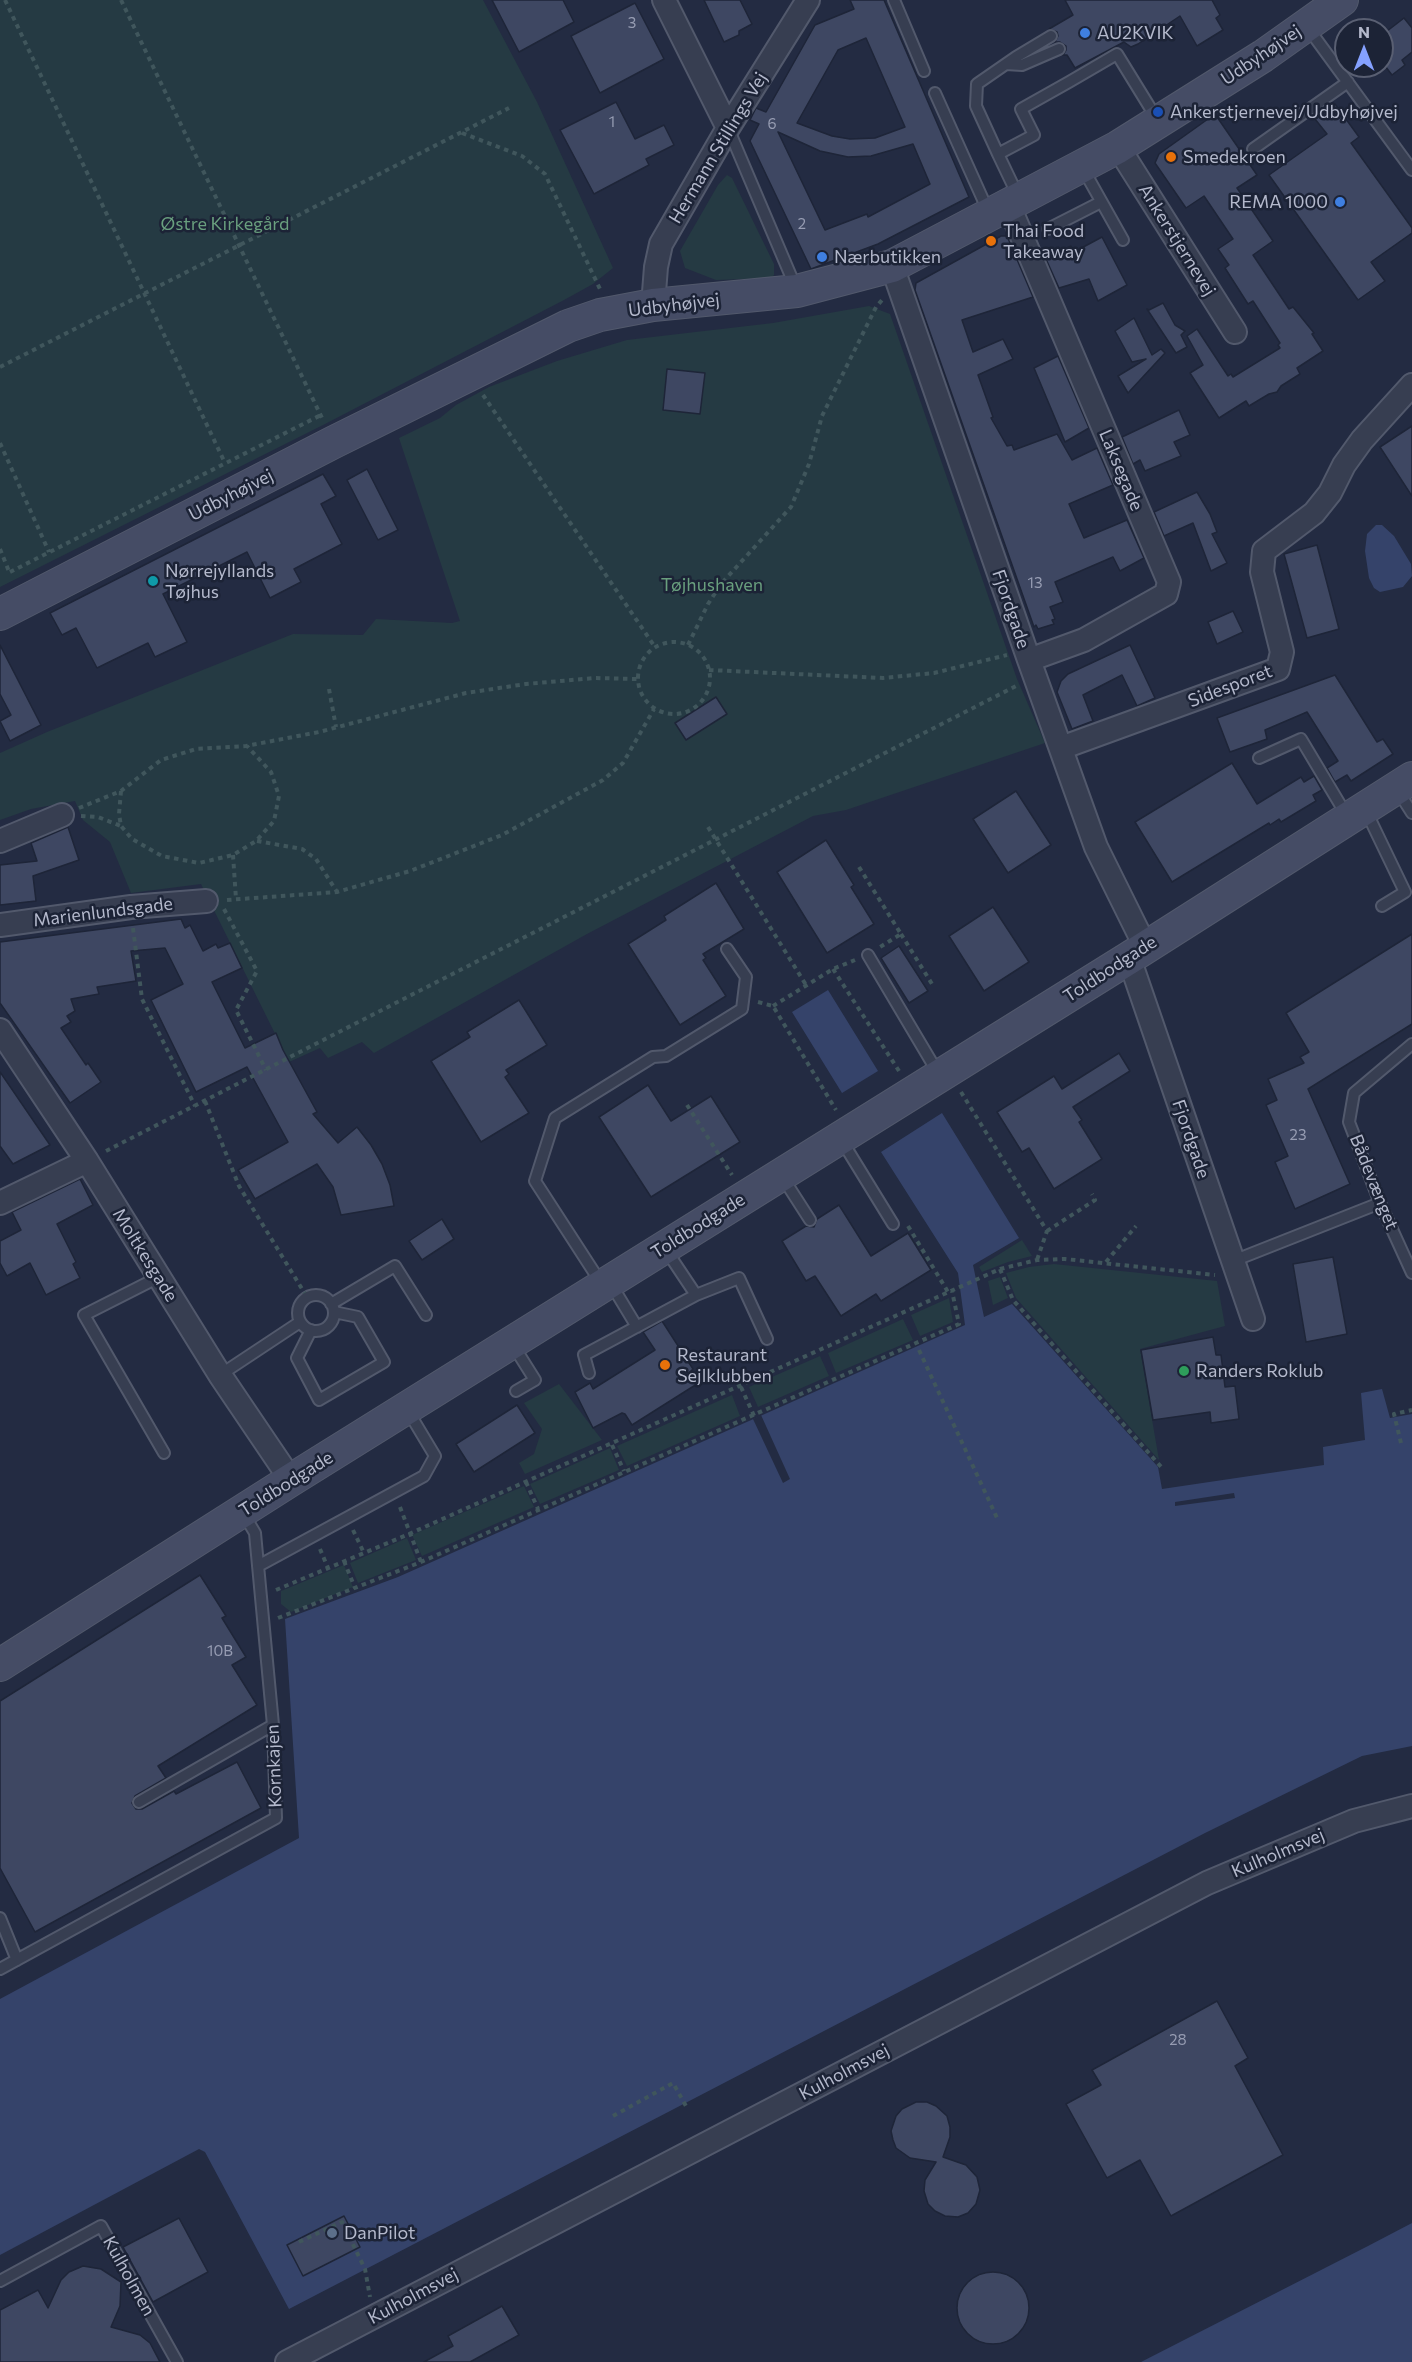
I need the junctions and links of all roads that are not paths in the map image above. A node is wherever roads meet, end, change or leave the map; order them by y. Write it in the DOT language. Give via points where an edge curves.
graph roads {
  1 [pos="664,0"];
  2 [pos="808,0"];
  3 [pos="894,0"];
  4 [pos="1342,0"];
  5 [pos="1306,25"];
  6 [pos="1051,36"];
  7 [pos="1059,49"];
  8 [pos="1006,64"];
  9 [pos="924,71"];
  10 [pos="1348,82"];
  11 [pos="935,93"];
  12 [pos="1158,122"];
  13 [pos="728,128"];
  14 [pos="1118,147"];
  15 [pos="1253,149"];
  16 [pos="998,154"];
  17 [pos="1082,167"];
  18 [pos="1412,170"];
  19 [pos="1101,202"];
  20 [pos="1006,208"];
  21 [pos="1048,229"];
  22 [pos="1123,240"];
  23 [pos="896,274"];
  24 [pos="797,291"];
  25 [pos="653,305"];
  26 [pos="1235,332"];
  27 [pos="1412,385"];
  28 [pos="11,608"];
  29 [pos="1027,655"];
  30 [pos="1060,748"];
  31 [pos="1259,758"];
  32 [pos="1407,793"];
  33 [pos="1357,813"];
  34 [pos="62,815"];
  35 [pos="0,842"];
  36 [pos="206,901"];
  37 [pos="1382,906"];
  38 [pos="0,925"];
  39 [pos="727,949"];
  40 [pos="1137,952"];
  41 [pos="868,955"];
  42 [pos="0,1030"];
  43 [pos="1412,1044"];
  44 [pos="943,1074"];
  45 [pos="845,1135"];
  46 [pos="87,1161"];
  47 [pos="781,1175"];
  48 [pos="0,1203"];
  49 [pos="1380,1203"];
  50 [pos="810,1220"];
  51 [pos="893,1224"];
  52 [pos="664,1248"];
  53 [pos="1235,1267"];
  54 [pos="1412,1273"];
  55 [pos="159,1277"];
  56 [pos="606,1284"];
  57 [pos="696,1295"];
  58 [pos="332,1308"];
  59 [pos="426,1314"];
  60 [pos="1253,1319"];
  61 [pos="300,1322"];
  62 [pos="637,1327"];
  63 [pos="311,1330"];
  64 [pos="767,1339"];
  65 [pos="511,1343"];
  66 [pos="589,1373"];
  67 [pos="220,1375"];
  68 [pos="516,1391"];
  69 [pos="407,1408"];
  70 [pos="164,1453"];
  71 [pos="291,1480"];
  72 [pos="242,1511"];
  73 [pos="258,1566"];
  74 [pos="0,1665"];
  75 [pos="273,1725"];
  76 [pos="139,1802"];
  77 [pos="1412,1806"];
  78 [pos="0,1918"];
  79 [pos="17,1960"];
  80 [pos="0,1969"];
  81 [pos="0,2281"];
  82 [pos="177,2362"];
  83 [pos="287,2362"];
  1 -- 13 [label="street"];
  2 -- 13 [label="street, Hermann Stillings Vej"];
  3 -- 9 [label="lane"];
  4 -- 5 [label="street, Udbyhøjvej"];
  5 -- 10 [label="lane"];
  5 -- 12 [label="street, Udbyhøjvej"];
  6 -- 8 [label="lane"];
  7 -- 8 [label="lane" via="1022,65"];
  8 -- 16 [label="lane" via="977,84 976,106"];
  10 -- 15 [label="lane"];
  10 -- 18 [label="lane"];
  11 -- 20 [label="lane"];
  12 -- 14 [label="street, Udbyhøjvej"];
  12 -- 16 [label="lane" via="1117,54 1021,109 1034,135"];
  13 -- 24 [label="lane"];
  13 -- 25 [label="street, Hermann Stillings Vej" via="661,244"];
  14 -- 17 [label="street, Udbyhøjvej"];
  14 -- 26 [label="street, Ankerstjernevej"];
  16 -- 20 [label="lane"];
  17 -- 19 [label="lane"];
  17 -- 20 [label="street, Udbyhøjvej"];
  19 -- 21 [label="lane"];
  19 -- 22 [label="lane"];
  20 -- 23 [label="street, Udbyhøjvej"];
  20 -- 29 [label="street, Laksegade" via="1168,582 1166,594 1095,634"];
  23 -- 24 [label="street, Udbyhøjvej"];
  23 -- 29 [label="street, Fjordgade"];
  24 -- 25 [label="street, Udbyhøjvej"];
  25 -- 28 [label="street, Udbyhøjvej" via="600,315 568,326 469,374 327,428"];
  27 -- 30 [label="street, Sidesporet" via="1362,440 1314,513 1264,551 1262,572 1282,651 1278,669"];
  29 -- 30 [label="street, Fjordgade"];
  30 -- 40 [label="street, Fjordgade"];
  31 -- 33 [label="lane" via="1301,739"];
  32 -- 33 [label="street, Toldbodgade"];
  33 -- 37 [label="lane" via="1405,892"];
  33 -- 40 [label="street, Toldbodgade"];
  34 -- 35 [label="street"];
  36 -- 38 [label="street, Marienlundsgade"];
  39 -- 56 [label="lane" via="746,977 742,1009 666,1056 653,1057 555,1118 535,1182"];
  40 -- 44 [label="street, Toldbodgade"];
  40 -- 53 [label="street, Fjordgade"];
  41 -- 44 [label="lane"];
  42 -- 46 [label="street, Moltkesgade"];
  43 -- 49 [label="lane, Bådevænget" via="1354,1093 1349,1122"];
  44 -- 45 [label="street, Toldbodgade"];
  45 -- 47 [label="street, Toldbodgade"];
  45 -- 51 [label="lane"];
  46 -- 48 [label="street"];
  46 -- 55 [label="street, Moltkesgade"];
  47 -- 50 [label="lane"];
  47 -- 52 [label="street, Toldbodgade"];
  49 -- 53 [label="lane"];
  49 -- 54 [label="lane, Bådevænget"];
  52 -- 56 [label="street, Toldbodgade"];
  52 -- 57 [label="lane"];
  53 -- 60 [label="street, Fjordgade"];
  55 -- 67 [label="street, Moltkesgade"];
  55 -- 70 [label="lane" via="84,1315"];
  56 -- 62 [label="lane"];
  56 -- 65 [label="street, Toldbodgade"];
  57 -- 62 [label="lane"];
  57 -- 64 [label="lane" via="739,1278"];
  58 -- 59 [label="lane" via="395,1266"];
  58 -- 61 [label="lane" via="318,1294 307,1297 299,1305"];
  58 -- 63 [label="lane" via="331,1322"];
  58 -- 63 [label="lane" via="358,1317 384,1362 319,1400 297,1358"];
  61 -- 63 [label="lane"];
  61 -- 67 [label="lane"];
  62 -- 66 [label="lane" via="584,1355"];
  65 -- 68 [label="lane" via="535,1380"];
  65 -- 69 [label="street, Toldbodgade"];
  67 -- 71 [label="street, Moltkesgade"];
  69 -- 71 [label="street, Toldbodgade"];
  69 -- 73 [label="lane" via="435,1456 424,1476"];
  71 -- 72 [label="street, Toldbodgade"];
  72 -- 73 [label="lane, Kornkajen" via="255,1533"];
  72 -- 74 [label="street, Toldbodgade"];
  73 -- 75 [label="lane, Kornkajen"];
  75 -- 76 [label="lane"];
  75 -- 79 [label="lane, Kornkajen" via="276,1818"];
  77 -- 83 [label="street, Kulholmsvej" via="1353,1821 1207,1883"];
  78 -- 79 [label="lane"];
  79 -- 80 [label="lane, Kornkajen"];
  81 -- 82 [label="lane, Kulholmen" via="101,2226"];
}
